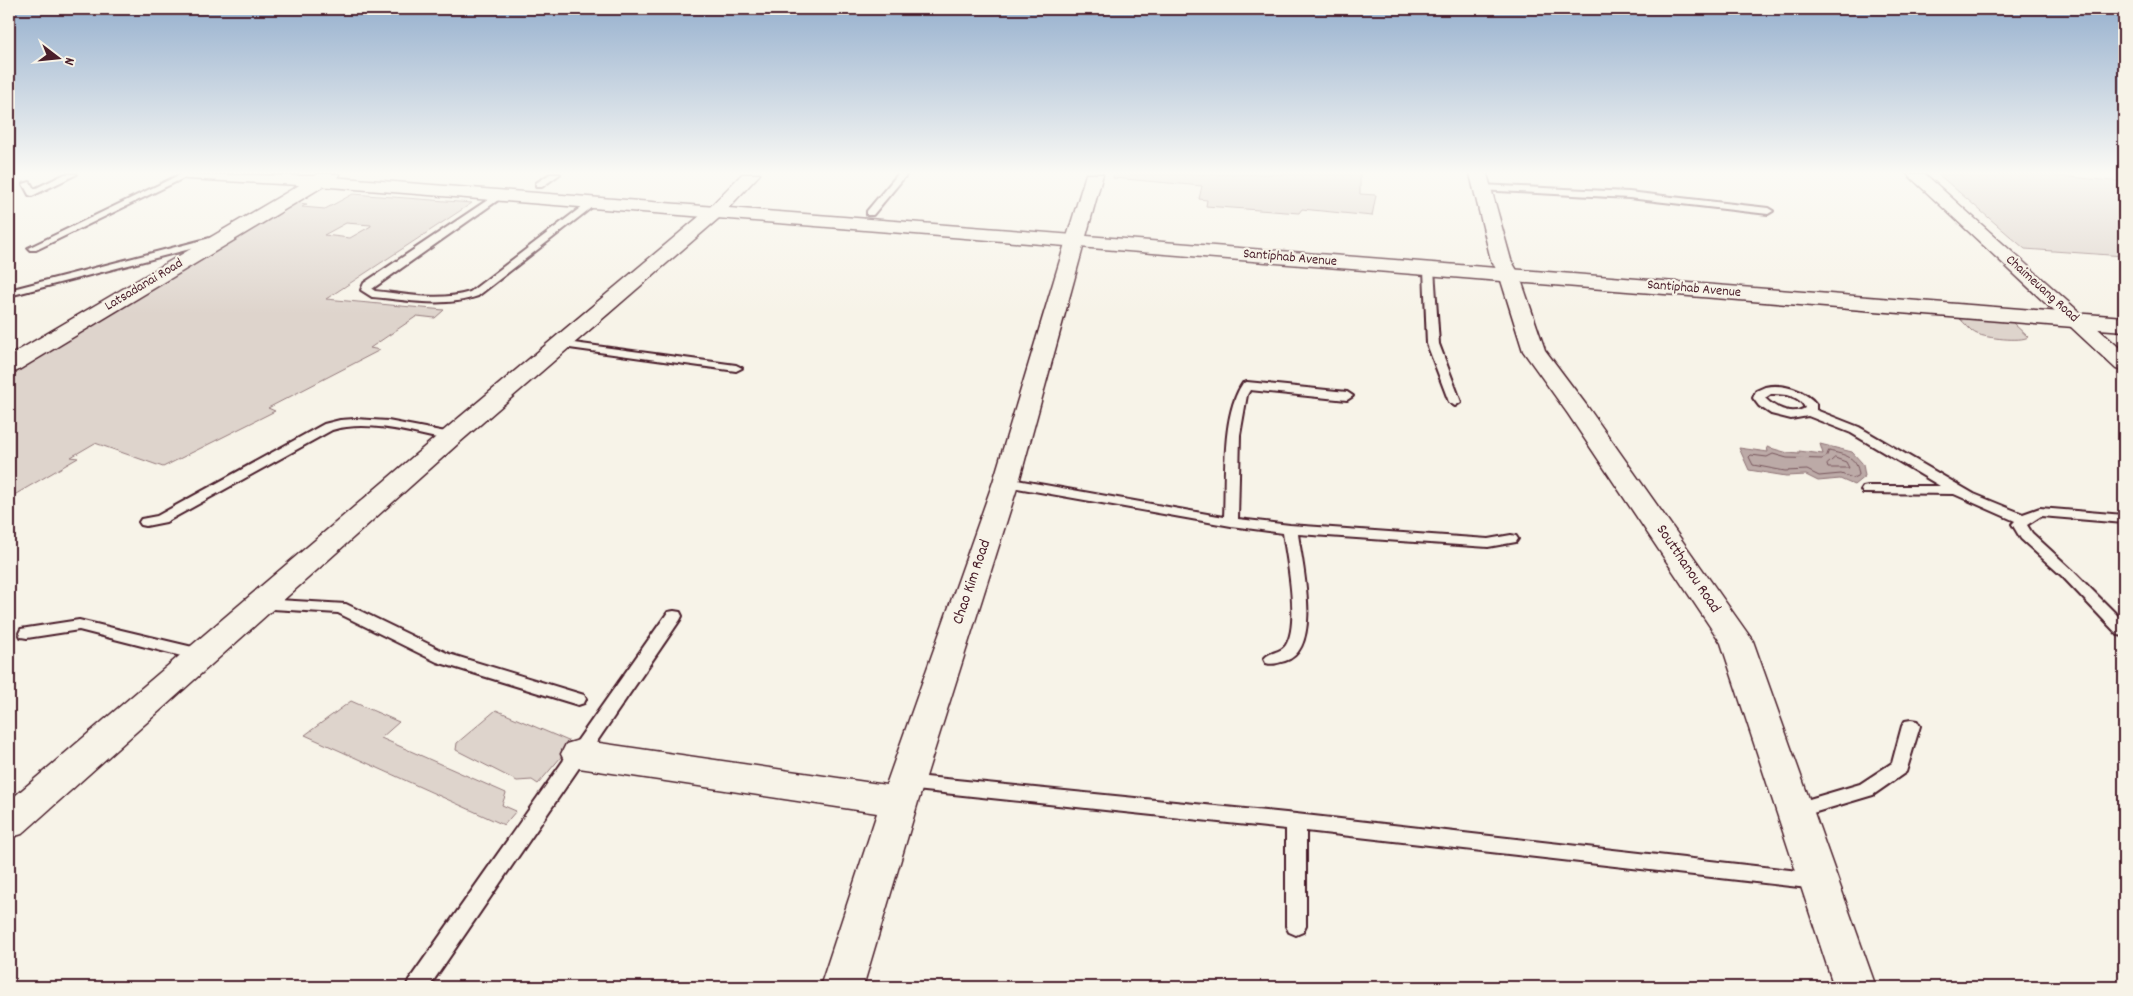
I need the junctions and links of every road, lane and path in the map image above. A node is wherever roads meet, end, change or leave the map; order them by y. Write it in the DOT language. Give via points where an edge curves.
graph roads {
  1 [pos="91,220"];
  2 [pos="252,220"];
  3 [pos="462,220"];
  4 [pos="570,220"];
  5 [pos="703,220"];
  6 [pos="905,220"];
  7 [pos="948,220"];
  8 [pos="1082,220"];
  9 [pos="1491,220"];
  10 [pos="1966,220"];
  11 [pos="1078,233"];
  12 [pos="222,238"];
  13 [pos="34,248"];
  14 [pos="1505,267"];
  15 [pos="1429,269"];
  16 [pos="9,294"];
  17 [pos="2058,304"];
  18 [pos="2124,309"];
  19 [pos="2076,321"];
  20 [pos="2124,324"];
  21 [pos="559,344"];
  22 [pos="2124,364"];
  23 [pos="9,366"];
  24 [pos="736,368"];
  25 [pos="1347,396"];
  26 [pos="1455,402"];
  27 [pos="1808,412"];
  28 [pos="450,437"];
  29 [pos="1006,482"];
  30 [pos="1868,490"];
  31 [pos="1957,490"];
  32 [pos="2023,518"];
  33 [pos="2124,519"];
  34 [pos="146,522"];
  35 [pos="1231,522"];
  36 [pos="1290,529"];
  37 [pos="1511,539"];
  38 [pos="260,604"];
  39 [pos="674,616"];
  40 [pos="2124,631"];
  41 [pos="27,633"];
  42 [pos="202,655"];
  43 [pos="1272,659"];
  44 [pos="578,699"];
  45 [pos="1911,726"];
  46 [pos="579,754"];
  47 [pos="902,792"];
  48 [pos="1796,810"];
  49 [pos="1296,822"];
  50 [pos="9,823"];
  51 [pos="1820,881"];
  52 [pos="1296,926"];
  53 [pos="417,987"];
  54 [pos="841,987"];
  55 [pos="1855,987"];
  1 -- 13 [label="lane"];
  2 -- 12 [label="street, Latsadanai Road"];
  3 -- 4 [label="lane" via="368,285 366,290 372,294 449,301 463,299"];
  5 -- 21 [label="street"];
  6 -- 11 [label="street, Santiphab Avenue"];
  7 -- 11 [label="street, Santiphab Avenue"];
  8 -- 11 [label="street, Chao Kim Road"];
  9 -- 14 [label="street, Soutthanou Road"];
  10 -- 17 [label="street, Chaimeuang Road"];
  11 -- 14 [label="street, Santiphab Avenue"];
  11 -- 15 [label="street, Santiphab Avenue"];
  11 -- 29 [label="street, Chao Kim Road"];
  12 -- 16 [label="lane"];
  12 -- 23 [label="street, Latsadanai Road"];
  14 -- 15 [label="street, Santiphab Avenue"];
  14 -- 17 [label="street, Santiphab Avenue"];
  14 -- 19 [label="street, Santiphab Avenue"];
  14 -- 48 [label="street, Soutthanou Road" via="1534,351 1736,641"];
  15 -- 26 [label="lane" via="1433,344"];
  17 -- 18 [label="street, Santiphab Avenue"];
  17 -- 19 [label="street, Chaimeuang Road"];
  19 -- 20 [label="street, Santiphab Avenue"];
  19 -- 22 [label="street, Chaimeuang Road"];
  21 -- 24 [label="lane"];
  21 -- 28 [label="street"];
  25 -- 35 [label="lane" via="1247,386 1241,395 1234,435"];
  27 -- 31 [label="lane" via="1855,430"];
  28 -- 34 [label="lane" via="354,422 338,423 161,519"];
  28 -- 38 [label="street"];
  29 -- 35 [label="lane"];
  29 -- 47 [label="street, Chao Kim Road"];
  30 -- 31 [label="lane"];
  31 -- 32 [label="lane"];
  32 -- 33 [label="lane" via="2040,512"];
  32 -- 40 [label="lane" via="2019,524 2026,536"];
  35 -- 36 [label="lane"];
  36 -- 37 [label="lane" via="1488,544"];
  36 -- 43 [label="lane" via="1300,600 1300,637 1290,653"];
  38 -- 42 [label="street"];
  38 -- 44 [label="lane" via="341,608 443,658"];
  39 -- 46 [label="lane"];
  41 -- 42 [label="lane" via="79,626"];
  42 -- 50 [label="street"];
  45 -- 48 [label="lane" via="1900,767 1866,790"];
  46 -- 47 [label="street"];
  46 -- 53 [label="lane"];
  47 -- 49 [label="lane"];
  47 -- 54 [label="street, Chao Kim Road"];
  48 -- 51 [label="street, Soutthanou Road"];
  49 -- 51 [label="lane"];
  49 -- 52 [label="lane"];
  51 -- 55 [label="street, Soutthanou Road"];
}
